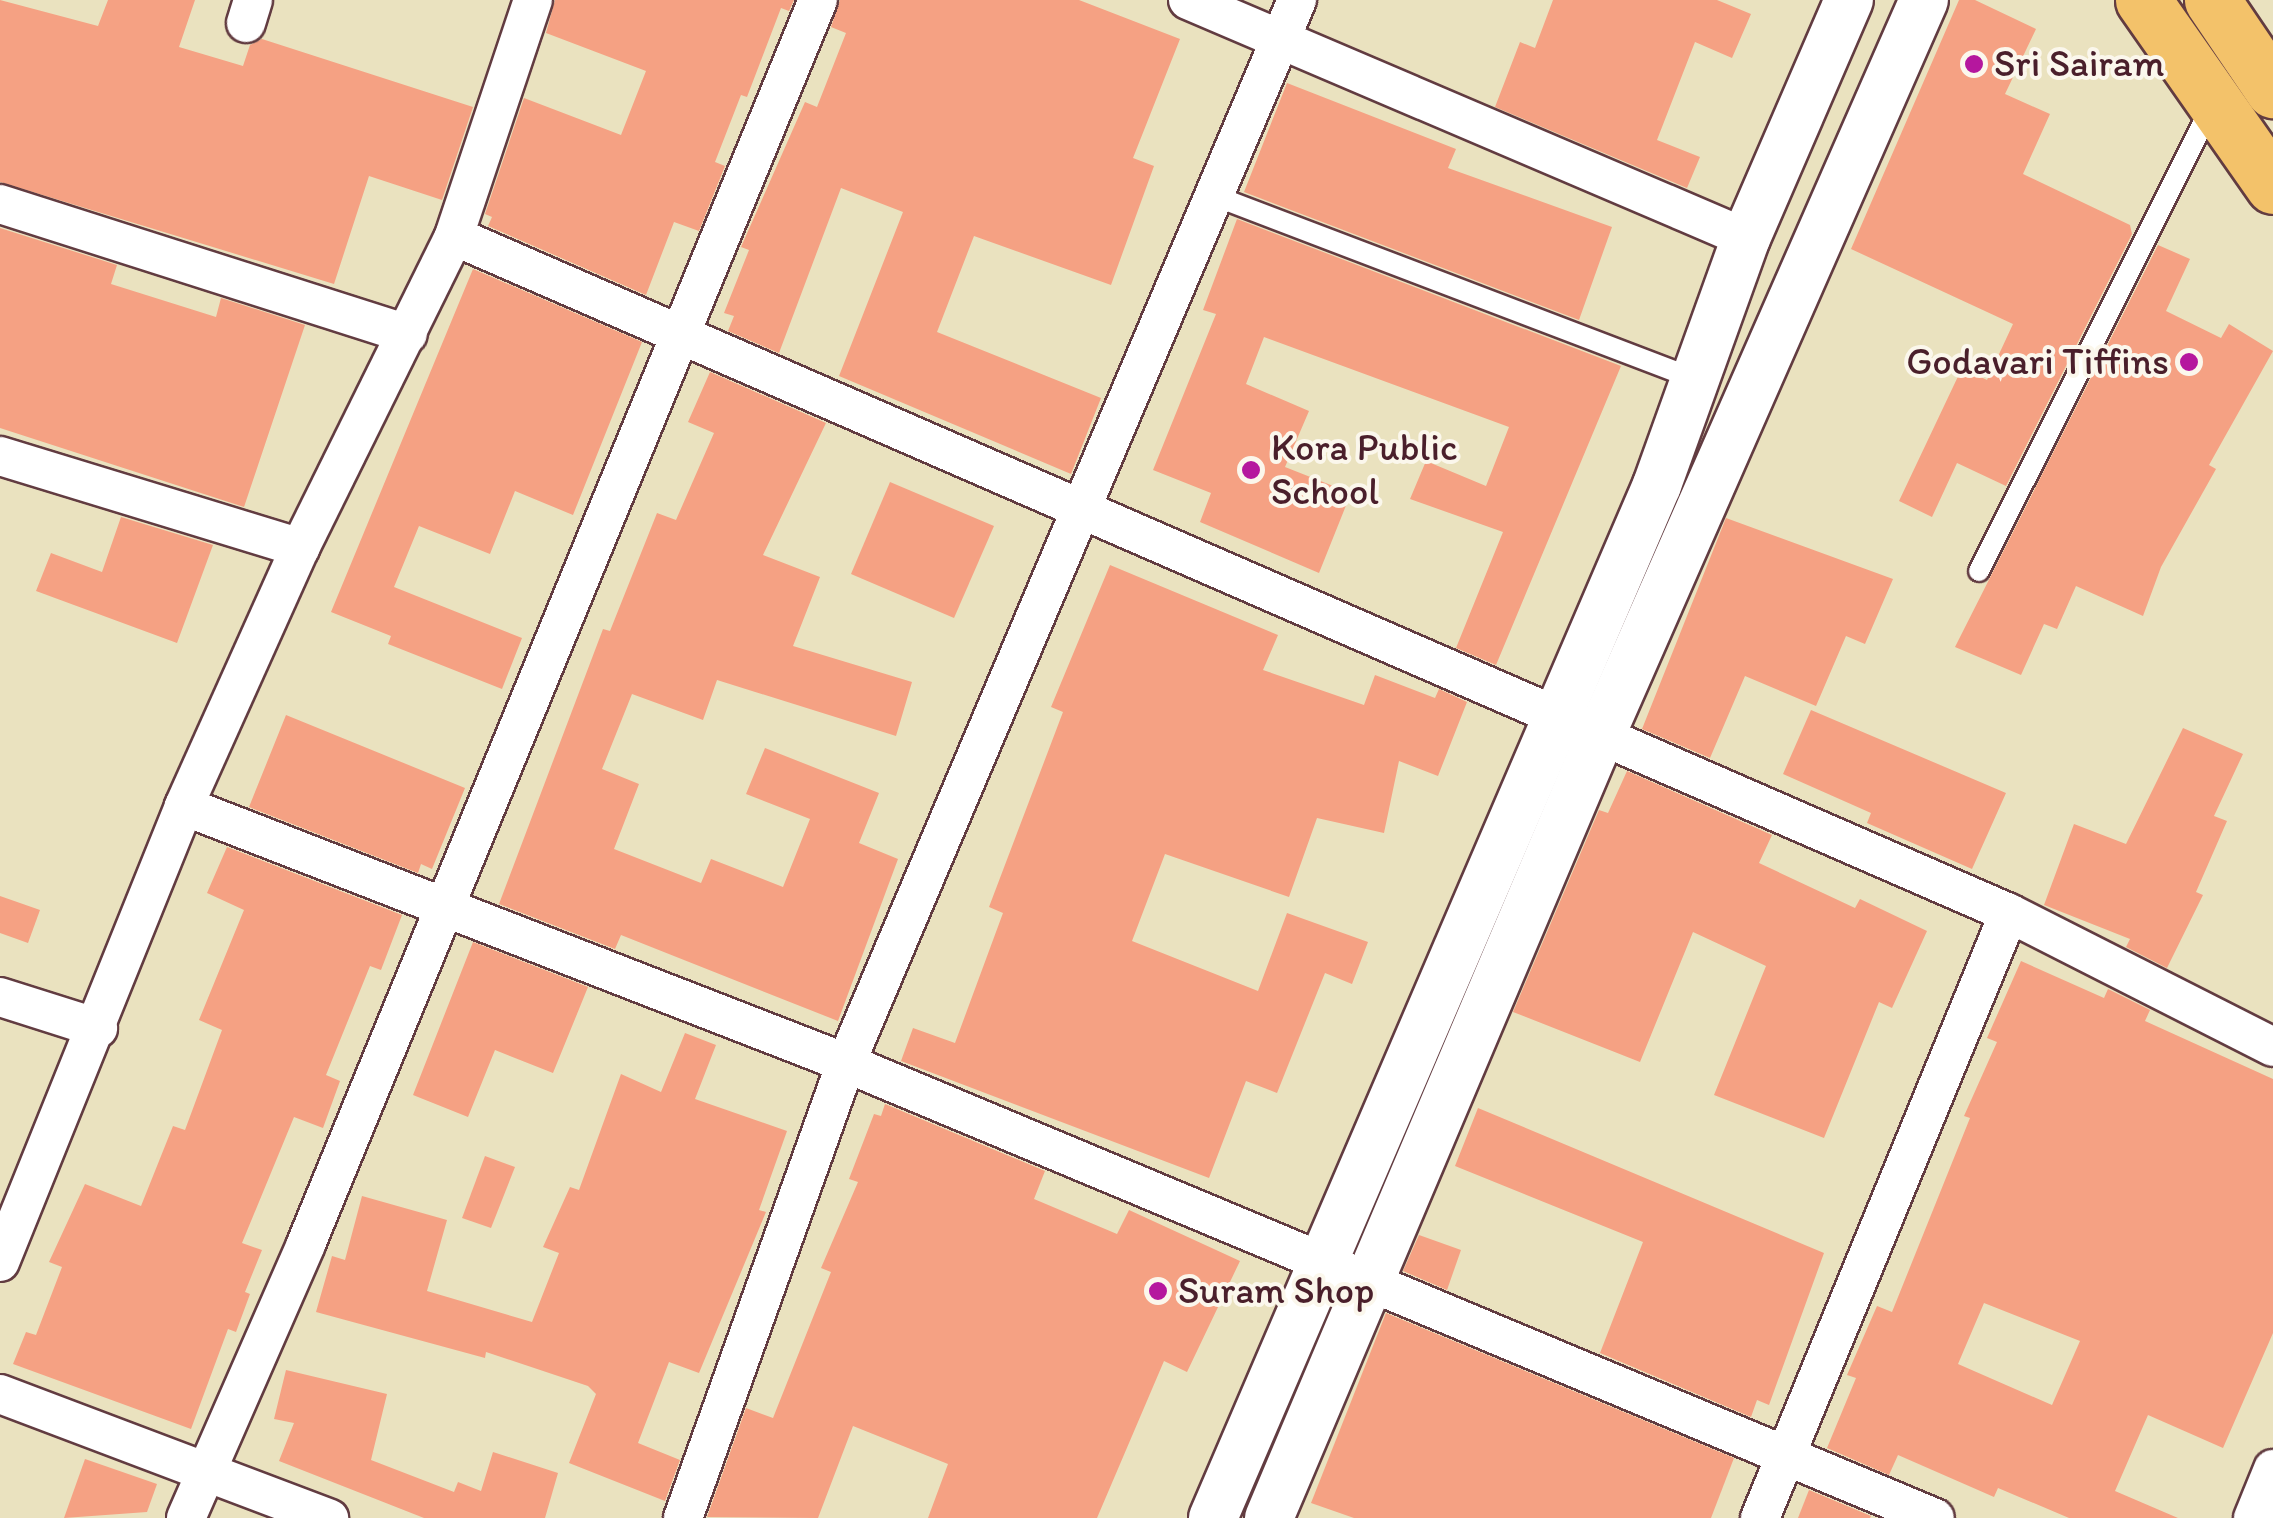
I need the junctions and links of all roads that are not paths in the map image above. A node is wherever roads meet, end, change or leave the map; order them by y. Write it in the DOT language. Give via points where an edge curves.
graph roads {
  1 [pos="533,0"];
  2 [pos="818,0"];
  3 [pos="1188,0"];
  4 [pos="1297,0"];
  5 [pos="1924,0"];
  6 [pos="2143,0"];
  7 [pos="2212,0"];
  8 [pos="1842,17"];
  9 [pos="1283,36"];
  10 [pos="1898,60"];
  11 [pos="2273,90"];
  12 [pos="2214,102"];
  13 [pos="2273,186"];
  14 [pos="1215,196"];
  15 [pos="0,204"];
  16 [pos="454,236"];
  17 [pos="1746,238"];
  18 [pos="408,334"];
  19 [pos="677,335"];
  20 [pos="1695,379"];
  21 [pos="0,456"];
  22 [pos="1080,512"];
  23 [pos="300,548"];
  24 [pos="1979,571"];
  25 [pos="1552,716"];
  26 [pos="1598,739"];
  27 [pos="184,806"];
  28 [pos="444,911"];
  29 [pos="2009,913"];
  30 [pos="0,997"];
  31 [pos="98,1028"];
  32 [pos="2273,1048"];
  33 [pos="846,1063"];
  34 [pos="0,1262"];
  35 [pos="1318,1262"];
  36 [pos="1368,1283"];
  37 [pos="0,1394"];
  38 [pos="1786,1456"];
  39 [pos="2273,1469"];
  40 [pos="205,1470"];
  41 [pos="186,1518"];
  42 [pos="329,1518"];
  43 [pos="684,1518"];
  44 [pos="1213,1518"];
  45 [pos="1270,1518"];
  46 [pos="1760,1518"];
  47 [pos="1936,1518"];
  48 [pos="2253,1518"];
  1 -- 16 [label="street"];
  2 -- 19 [label="street"];
  3 -- 9 [label="street"];
  4 -- 9 [label="street"];
  5 -- 10 [label="street"];
  6 -- 12 [label="highway"];
  7 -- 11 [label="highway"];
  8 -- 10 [label="street"];
  8 -- 17 [label="street"];
  9 -- 14 [label="street"];
  9 -- 17 [label="street"];
  10 -- 26 [label="street"];
  12 -- 13 [label="highway"];
  12 -- 24 [label="lane"];
  14 -- 20 [label="lane"];
  14 -- 22 [label="street"];
  15 -- 18 [label="street"];
  16 -- 18 [label="street"];
  16 -- 19 [label="street"];
  17 -- 20 [label="street"];
  18 -- 23 [label="street"];
  19 -- 22 [label="street"];
  19 -- 28 [label="street"];
  20 -- 25 [label="street" via="1656,485"];
  21 -- 23 [label="street"];
  22 -- 25 [label="street"];
  22 -- 33 [label="street"];
  23 -- 27 [label="street"];
  25 -- 26 [label="street"];
  25 -- 35 [label="street"];
  26 -- 29 [label="street"];
  26 -- 36 [label="street"];
  27 -- 28 [label="street"];
  27 -- 31 [label="street"];
  28 -- 33 [label="street"];
  28 -- 40 [label="street"];
  29 -- 32 [label="street"];
  29 -- 38 [label="street"];
  30 -- 31 [label="street"];
  31 -- 34 [label="street"];
  33 -- 35 [label="street"];
  33 -- 43 [label="street"];
  35 -- 36 [label="street"];
  35 -- 44 [label="street"];
  36 -- 38 [label="street"];
  36 -- 45 [label="street"];
  37 -- 40 [label="street"];
  38 -- 46 [label="street"];
  38 -- 47 [label="street"];
  39 -- 48 [label="street"];
  40 -- 41 [label="street"];
  40 -- 42 [label="street"];
}
